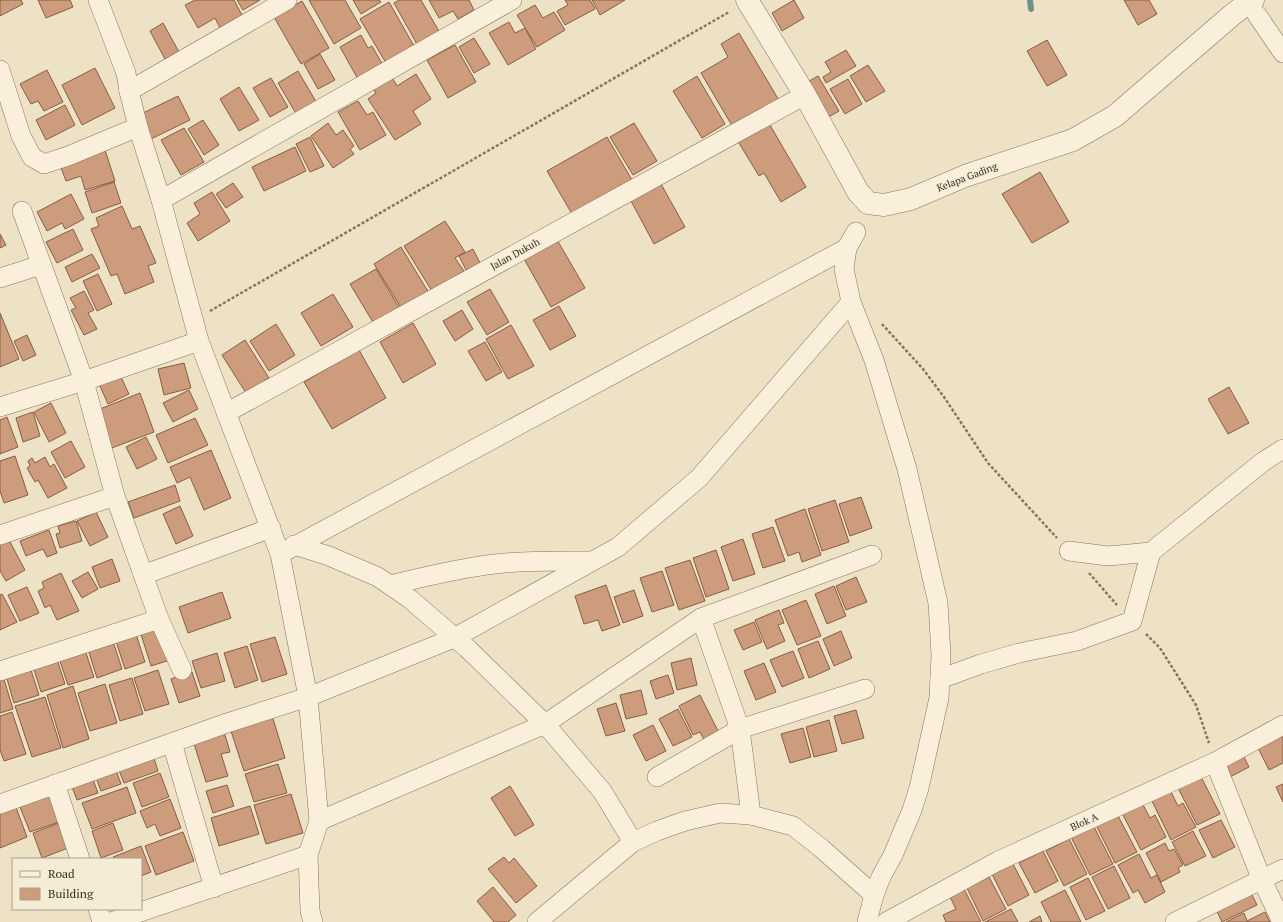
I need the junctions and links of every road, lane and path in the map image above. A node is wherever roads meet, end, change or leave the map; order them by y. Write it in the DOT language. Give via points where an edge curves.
graph roads {
  1 [pos="98,0"];
  2 [pos="287,0"];
  3 [pos="512,0"];
  4 [pos="747,1"];
  5 [pos="1255,8"];
  6 [pos="1283,53"];
  7 [pos="0,70"];
  8 [pos="129,91"];
  9 [pos="805,95"];
  10 [pos="138,127"];
  11 [pos="161,200"];
  12 [pos="22,211"];
  13 [pos="856,232"];
  14 [pos="847,248"];
  15 [pos="41,265"];
  16 [pos="0,278"];
  17 [pos="851,302"];
  18 [pos="194,320"];
  19 [pos="880,322"];
  20 [pos="199,341"];
  21 [pos="84,381"];
  22 [pos="0,407"];
  23 [pos="226,413"];
  24 [pos="1282,451"];
  25 [pos="115,496"];
  26 [pos="271,528"];
  27 [pos="0,535"];
  28 [pos="287,550"];
  29 [pos="1069,551"];
  30 [pos="1151,552"];
  31 [pos="872,554"];
  32 [pos="591,561"];
  33 [pos="143,575"];
  34 [pos="390,585"];
  35 [pos="701,618"];
  36 [pos="159,620"];
  37 [pos="1132,621"];
  38 [pos="454,638"];
  39 [pos="182,670"];
  40 [pos="0,671"];
  41 [pos="940,679"];
  42 [pos="865,689"];
  43 [pos="308,697"];
  44 [pos="545,724"];
  45 [pos="1283,725"];
  46 [pos="740,729"];
  47 [pos="172,743"];
  48 [pos="1215,762"];
  49 [pos="657,777"];
  50 [pos="55,784"];
  51 [pos="0,804"];
  52 [pos="751,814"];
  53 [pos="319,821"];
  54 [pos="633,842"];
  55 [pos="308,855"];
  56 [pos="80,858"];
  57 [pos="1283,869"];
  58 [pos="1262,880"];
  59 [pos="214,888"];
  60 [pos="874,895"];
  61 [pos="98,910"];
  62 [pos="102,922"];
  63 [pos="111,922"];
  64 [pos="313,922"];
  65 [pos="537,922"];
  66 [pos="867,922"];
  67 [pos="886,922"];
  68 [pos="1175,922"];
  69 [pos="1282,922"];
  1 -- 8 [label="street" via="126,73"];
  2 -- 8 [label="street"];
  3 -- 11 [label="street"];
  4 -- 9 [label="street, Kelapa Gading"];
  4 -- 18 [label="path"];
  5 -- 6 [label="street"];
  5 -- 9 [label="street, Kelapa Gading" via="1232,15 1115,116 1073,140 965,176 911,199 884,205 868,203 858,192"];
  7 -- 10 [label="street" via="21,136 32,157 44,164"];
  8 -- 10 [label="street"];
  9 -- 23 [label="street, Jalan Dukuh"];
  10 -- 11 [label="street"];
  11 -- 18 [label="street"];
  12 -- 15 [label="street"];
  13 -- 14 [label="street"];
  14 -- 17 [label="street" via="844,269"];
  14 -- 28 [label="street"];
  15 -- 16 [label="street"];
  15 -- 21 [label="street"];
  17 -- 32 [label="street" via="698,478 618,546"];
  17 -- 41 [label="street" via="874,360 907,469 938,603"];
  18 -- 20 [label="street"];
  19 -- 29 [label="path" via="923,369 988,463"];
  20 -- 21 [label="street"];
  20 -- 23 [label="street"];
  21 -- 22 [label="street"];
  21 -- 25 [label="street"];
  23 -- 26 [label="street"];
  24 -- 30 [label="street" via="1264,461"];
  25 -- 27 [label="street"];
  25 -- 33 [label="street"];
  26 -- 28 [label="street"];
  26 -- 33 [label="street"];
  28 -- 34 [label="street" via="329,556 378,577"];
  28 -- 43 [label="street"];
  29 -- 30 [label="street" via="1108,556"];
  29 -- 37 [label="path"];
  30 -- 37 [label="street"];
  31 -- 35 [label="street"];
  32 -- 34 [label="street" via="545,560 495,564 447,571"];
  32 -- 38 [label="street"];
  33 -- 36 [label="street"];
  34 -- 38 [label="street"];
  35 -- 44 [label="street"];
  35 -- 46 [label="street"];
  36 -- 39 [label="street"];
  36 -- 40 [label="street"];
  37 -- 41 [label="street" via="1077,641 1019,653"];
  37 -- 48 [label="path" via="1160,648 1196,705"];
  38 -- 43 [label="street"];
  38 -- 44 [label="street"];
  41 -- 60 [label="street" via="932,733 912,810"];
  42 -- 46 [label="street"];
  43 -- 47 [label="street"];
  43 -- 53 [label="street"];
  44 -- 53 [label="street"];
  44 -- 54 [label="street" via="602,791"];
  45 -- 48 [label="street, Blok A"];
  46 -- 49 [label="street"];
  46 -- 52 [label="street"];
  47 -- 50 [label="street"];
  47 -- 59 [label="street"];
  48 -- 58 [label="street"];
  48 -- 67 [label="street, Blok A" via="998,861"];
  50 -- 51 [label="street"];
  50 -- 56 [label="street"];
  52 -- 54 [label="street" via="720,813 685,821"];
  52 -- 60 [label="street" via="793,826 822,848"];
  53 -- 55 [label="street"];
  54 -- 65 [label="street"];
  55 -- 59 [label="street"];
  55 -- 64 [label="street" via="310,911"];
  57 -- 58 [label="street"];
  58 -- 68 [label="street"];
  58 -- 69 [label="street"];
  59 -- 63 [label="street"];
  60 -- 66 [label="street"];
  61 -- 62 [label="street"];
}
